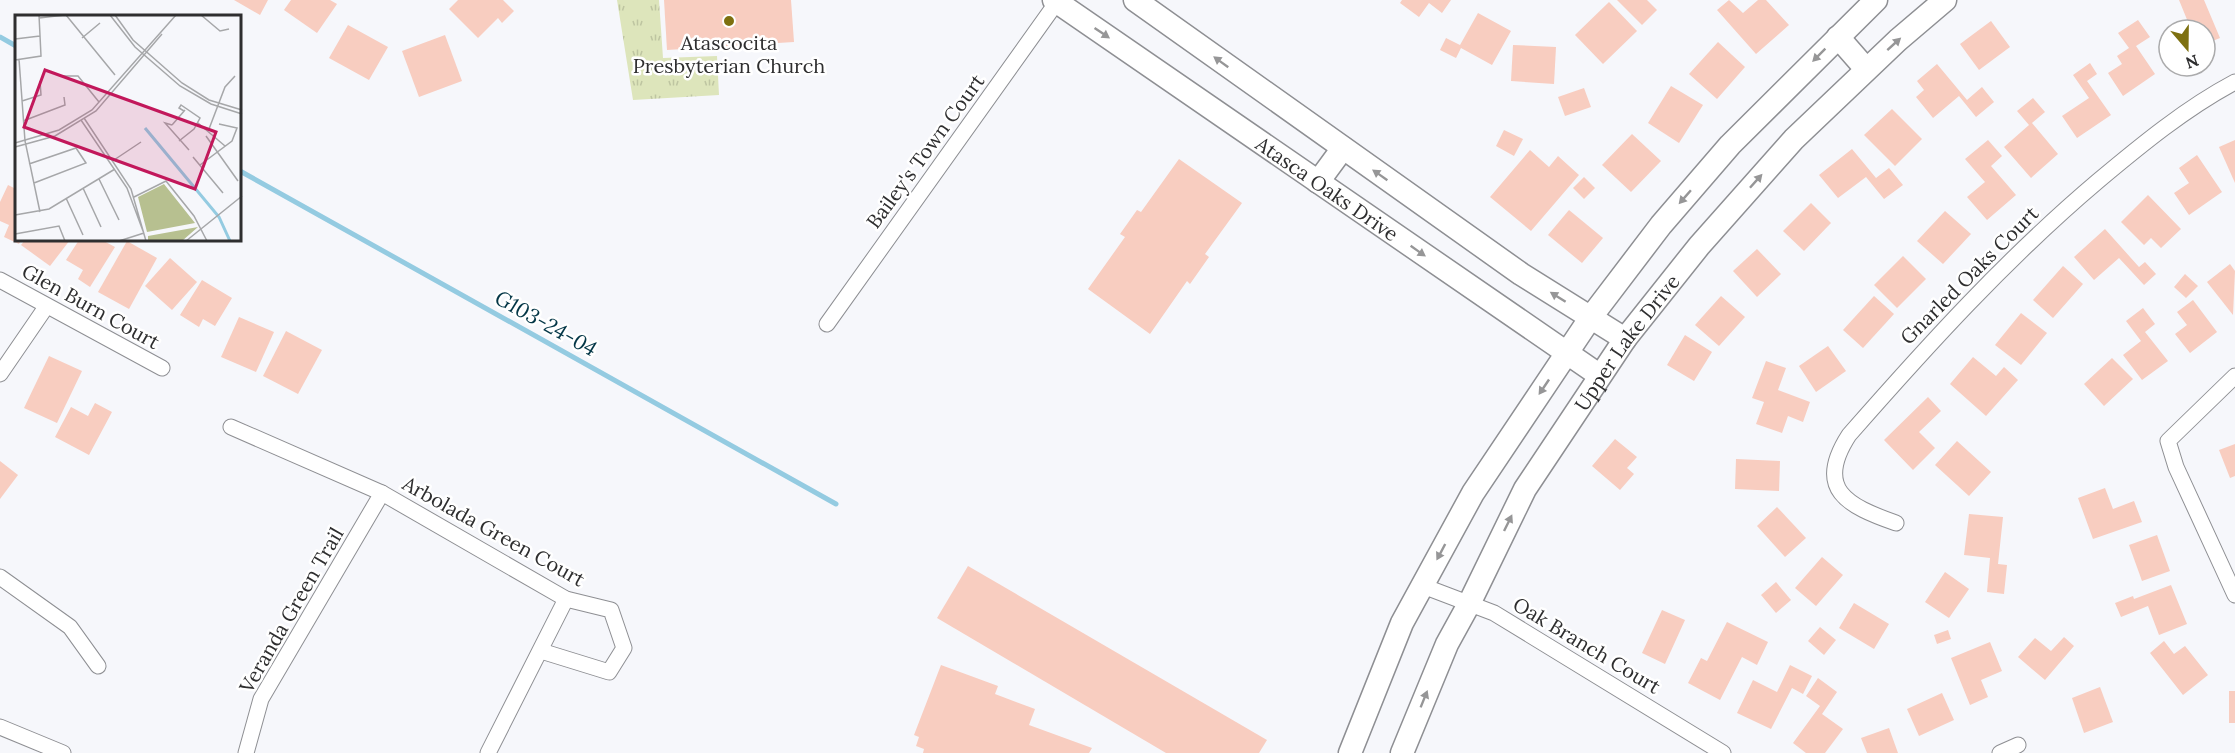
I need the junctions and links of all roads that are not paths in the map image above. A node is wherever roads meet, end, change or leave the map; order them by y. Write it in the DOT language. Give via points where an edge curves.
graph roads {
  1 [pos="1135,0"];
  2 [pos="1876,0"];
  3 [pos="1945,0"];
  4 [pos="1055,1"];
  5 [pos="1838,37"];
  6 [pos="1866,69"];
  7 [pos="2235,82"];
  8 [pos="1343,148"];
  9 [pos="1318,182"];
  10 [pos="0,280"];
  11 [pos="46,307"];
  12 [pos="1591,317"];
  13 [pos="827,324"];
  14 [pos="1625,339"];
  15 [pos="1566,355"];
  16 [pos="162,368"];
  17 [pos="0,374"];
  18 [pos="1599,375"];
  19 [pos="2235,376"];
  20 [pos="231,427"];
  21 [pos="382,493"];
  22 [pos="1896,523"];
  23 [pos="0,577"];
  24 [pos="1423,586"];
  25 [pos="2235,595"];
  26 [pos="566,599"];
  27 [pos="1469,604"];
  28 [pos="541,651"];
  29 [pos="98,666"];
  30 [pos="0,727"];
  31 [pos="2018,746"];
  32 [pos="63,753"];
  33 [pos="246,753"];
  34 [pos="488,753"];
  35 [pos="1350,753"];
  36 [pos="1402,753"];
  37 [pos="1723,753"];
  38 [pos="2001,753"];
  8 -- 1 [label="street, Atasca Oaks Drive, one-way"];
  2 -- 5 [label="street, Upper Lake Drive"];
  6 -- 3 [label="street, Upper Lake Drive, one-way"];
  4 -- 9 [label="street, Atasca Oaks Drive, one-way"];
  4 -- 13 [label="street, Bailey's Town Court"];
  5 -- 6 [label="street"];
  5 -- 12 [label="street, Upper Lake Drive, one-way" via="1730,145 1661,225"];
  14 -- 6 [label="street, Upper Lake Drive, one-way" via="1747,190 1818,113"];
  7 -- 22 [label="street, Gnarled Oaks Court" via="2132,152 2046,225 1988,281 1849,435 1832,470 1836,483 1848,501 1861,511"];
  8 -- 9 [label="street"];
  12 -- 8 [label="street, Atasca Oaks Drive, one-way" via="1521,274"];
  9 -- 15 [label="street, Atasca Oaks Drive, one-way"];
  10 -- 11 [label="street, Glen Burn Court"];
  11 -- 16 [label="street, Glen Burn Court"];
  11 -- 17 [label="street"];
  12 -- 14 [label="street, Atasca Oaks Drive"];
  12 -- 15 [label="street, Upper Lake Drive"];
  14 -- 18 [label="street, Upper Lake Drive"];
  15 -- 18 [label="street, Atasca Oaks Drive"];
  15 -- 24 [label="street, Upper Lake Drive, one-way" via="1473,492"];
  27 -- 18 [label="street, Upper Lake Drive, one-way" via="1525,489"];
  19 -- 25 [label="street" via="2168,441 2176,467"];
  20 -- 21 [label="street, Arbolada Green Court"];
  21 -- 26 [label="street, Arbolada Green Court"];
  21 -- 33 [label="street, Veranda Green Trail" via="261,699"];
  23 -- 29 [label="street" via="70,627"];
  24 -- 27 [label="street, Oak Branch Court"];
  24 -- 35 [label="street, Upper Lake Drive" via="1402,623"];
  26 -- 28 [label="street"];
  26 -- 28 [label="street, Arbolada Green Court" via="611,610 624,648 609,672"];
  36 -- 27 [label="street, Upper Lake Drive, one-way" via="1447,644"];
  27 -- 37 [label="street, Oak Branch Court" via="1494,613"];
  28 -- 34 [label="street"];
  30 -- 32 [label="street"];
  31 -- 38 [label="street"];
}
